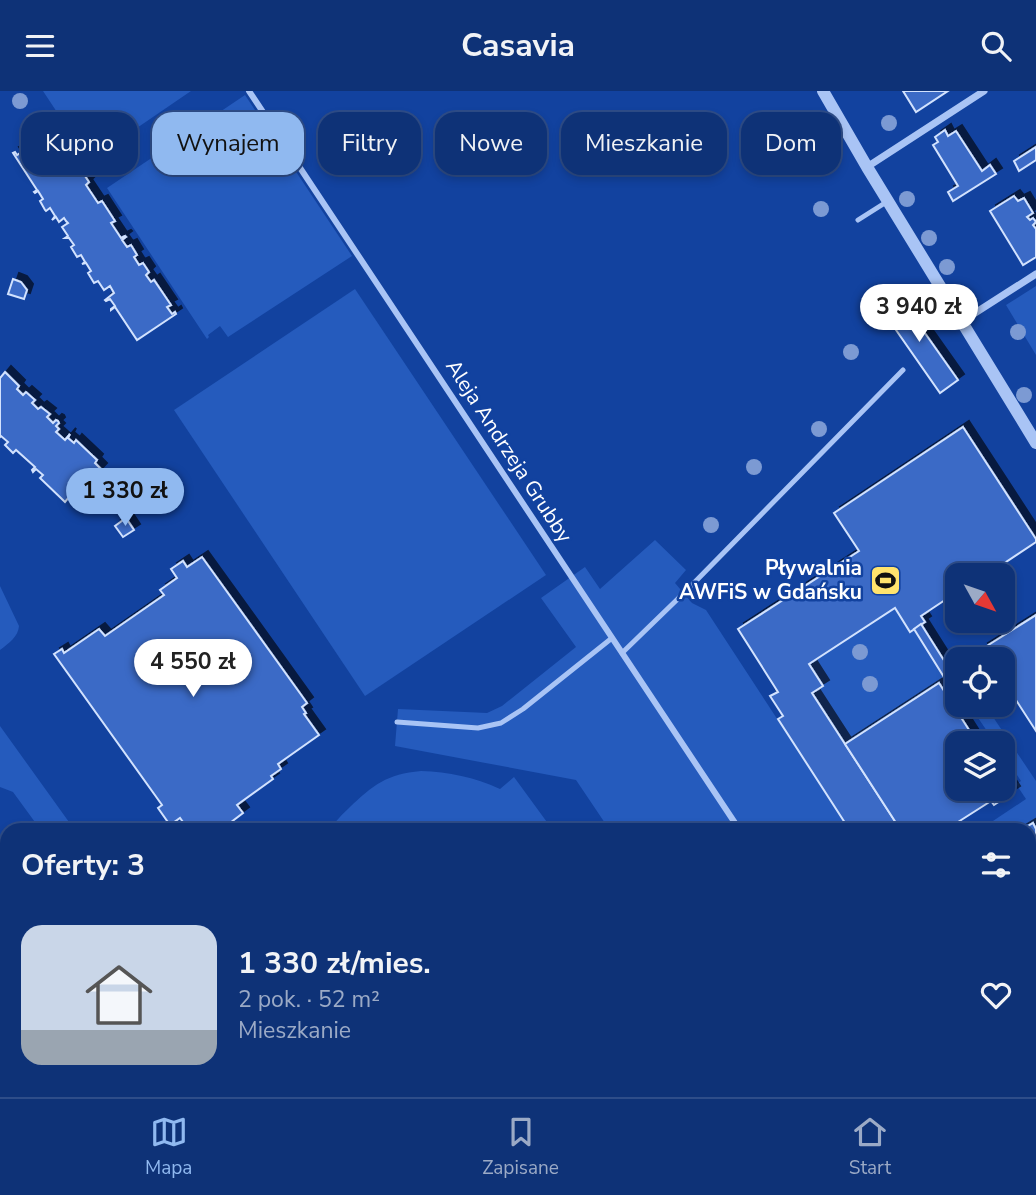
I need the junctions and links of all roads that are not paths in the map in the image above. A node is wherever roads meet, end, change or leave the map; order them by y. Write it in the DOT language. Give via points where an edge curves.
graph roads {
  1 [pos="249,91"];
  2 [pos="823,91"];
  3 [pos="984,91"];
  4 [pos="867,167"];
  5 [pos="888,201"];
  6 [pos="858,220"];
  7 [pos="1036,274"];
  8 [pos="961,322"];
  9 [pos="903,370"];
  10 [pos="1036,443"];
  11 [pos="612,638"];
  12 [pos="622,653"];
  13 [pos="397,722"];
  14 [pos="736,823"];
  1 -- 11 [label="street, Aleja Andrzeja Grubby"];
  2 -- 4 [label="street"];
  3 -- 4 [label="street"];
  4 -- 5 [label="street"];
  5 -- 6 [label="lane"];
  5 -- 8 [label="street"];
  7 -- 8 [label="street"];
  8 -- 10 [label="street"];
  9 -- 12 [label="lane"];
  11 -- 12 [label="street, Aleja Andrzeja Grubby"];
  11 -- 13 [label="lane" via="501,723 478,727"];
  12 -- 14 [label="street, Aleja Andrzeja Grubby"];
}
